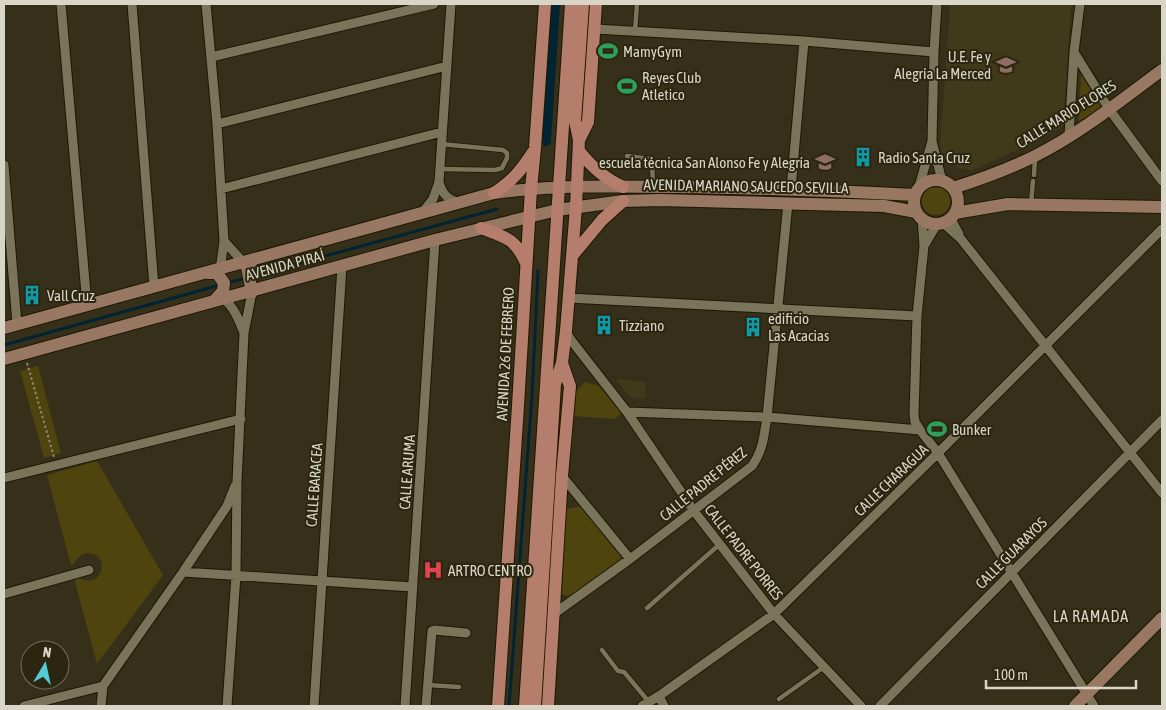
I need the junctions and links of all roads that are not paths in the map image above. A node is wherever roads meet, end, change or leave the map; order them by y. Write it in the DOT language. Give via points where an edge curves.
graph roads {
  1 [pos="61,4"];
  2 [pos="132,4"];
  3 [pos="206,4"];
  4 [pos="434,4"];
  5 [pos="451,4"];
  6 [pos="544,4"];
  7 [pos="571,4"];
  8 [pos="582,4"];
  9 [pos="596,4"];
  10 [pos="638,4"];
  11 [pos="937,4"];
  12 [pos="1080,4"];
  13 [pos="595,29"];
  14 [pos="635,31"];
  15 [pos="804,41"];
  16 [pos="934,52"];
  17 [pos="1074,52"];
  18 [pos="211,56"];
  19 [pos="447,66"];
  20 [pos="1162,70"];
  21 [pos="1109,110"];
  22 [pos="217,124"];
  23 [pos="442,132"];
  24 [pos="1070,135"];
  25 [pos="932,141"];
  26 [pos="442,144"];
  27 [pos="579,145"];
  28 [pos="535,148"];
  29 [pos="1036,155"];
  30 [pos="627,156"];
  31 [pos="4,165"];
  32 [pos="440,169"];
  33 [pos="1034,175"];
  34 [pos="942,180"];
  35 [pos="1033,181"];
  36 [pos="1162,181"];
  37 [pos="439,182"];
  38 [pos="577,187"];
  39 [pos="623,187"];
  40 [pos="653,187"];
  41 [pos="558,188"];
  42 [pos="953,188"];
  43 [pos="531,189"];
  44 [pos="791,189"];
  45 [pos="221,190"];
  46 [pos="917,191"];
  47 [pos="494,194"];
  48 [pos="623,201"];
  49 [pos="461,203"];
  50 [pos="788,203"];
  51 [pos="1031,205"];
  52 [pos="576,207"];
  53 [pos="1162,207"];
  54 [pos="557,210"];
  55 [pos="422,214"];
  56 [pos="529,216"];
  57 [pos="919,216"];
  58 [pos="946,220"];
  59 [pos="481,228"];
  60 [pos="1162,229"];
  61 [pos="435,240"];
  62 [pos="224,241"];
  63 [pos="924,246"];
  64 [pos="572,256"];
  65 [pos="248,262"];
  66 [pos="526,263"];
  67 [pos="342,266"];
  68 [pos="220,270"];
  69 [pos="207,272"];
  70 [pos="154,287"];
  71 [pos="267,287"];
  72 [pos="252,292"];
  73 [pos="568,298"];
  74 [pos="218,299"];
  75 [pos="87,305"];
  76 [pos="778,308"];
  77 [pos="917,316"];
  78 [pos="17,324"];
  79 [pos="4,328"];
  80 [pos="566,332"];
  81 [pos="244,333"];
  82 [pos="1046,345"];
  83 [pos="4,359"];
  84 [pos="562,363"];
  85 [pos="627,412"];
  86 [pos="767,417"];
  87 [pos="241,419"];
  88 [pos="1162,420"];
  89 [pos="920,430"];
  90 [pos="1130,452"];
  91 [pos="938,453"];
  92 [pos="562,476"];
  93 [pos="4,478"];
  94 [pos="237,481"];
  95 [pos="1162,493"];
  96 [pos="561,499"];
  97 [pos="694,511"];
  98 [pos="545,537"];
  99 [pos="720,544"];
  100 [pos="630,559"];
  101 [pos="89,570"];
  102 [pos="183,572"];
  103 [pos="1012,572"];
  104 [pos="236,575"];
  105 [pos="321,581"];
  106 [pos="413,587"];
  107 [pos="4,594"];
  108 [pos="647,608"];
  109 [pos="554,613"];
  110 [pos="774,614"];
  111 [pos="1162,618"];
  112 [pos="466,633"];
  113 [pos="602,650"];
  114 [pos="824,667"];
  115 [pos="428,685"];
  116 [pos="103,686"];
  117 [pos="460,687"];
  118 [pos="1086,694"];
  119 [pos="659,696"];
  120 [pos="779,699"];
  121 [pos="646,704"];
  122 [pos="24,706"];
  123 [pos="101,706"];
  124 [pos="227,706"];
  125 [pos="314,706"];
  126 [pos="405,706"];
  127 [pos="426,706"];
  128 [pos="498,706"];
  129 [pos="525,706"];
  130 [pos="535,706"];
  131 [pos="548,706"];
  132 [pos="664,706"];
  133 [pos="861,706"];
  134 [pos="880,706"];
  135 [pos="1075,706"];
  136 [pos="1094,706"];
  1 -- 75 [label="street"];
  2 -- 70 [label="street"];
  3 -- 18 [label="street"];
  4 -- 18 [label="street"];
  5 -- 19 [label="street"];
  6 -- 28 [label="main road, AVENIDA 26 DE FEBRERO"];
  7 -- 41 [label="main road"];
  8 -- 27 [label="main road" via="575,121"];
  9 -- 13 [label="main road"];
  10 -- 14 [label="lane"];
  11 -- 16 [label="street"];
  12 -- 17 [label="street"];
  13 -- 14 [label="street"];
  13 -- 27 [label="main road" via="588,122"];
  14 -- 15 [label="street"];
  15 -- 16 [label="street"];
  15 -- 44 [label="street"];
  16 -- 25 [label="street"];
  17 -- 21 [label="street"];
  17 -- 24 [label="street"];
  18 -- 22 [label="street"];
  19 -- 22 [label="street"];
  19 -- 23 [label="street"];
  20 -- 21 [label="street, CALLE MARIO FLORES"];
  21 -- 24 [label="street, CALLE MARIO FLORES"];
  21 -- 36 [label="street"];
  22 -- 45 [label="street"];
  23 -- 26 [label="street"];
  23 -- 45 [label="street"];
  24 -- 29 [label="street, CALLE MARIO FLORES"];
  25 -- 34 [label="street"];
  25 -- 46 [label="street"];
  26 -- 32 [label="street"];
  26 -- 32 [label="lane" via="503,150 507,152 507,158 502,168 495,170"];
  27 -- 38 [label="main road"];
  27 -- 39 [label="main road" via="598,172"];
  28 -- 43 [label="main road, AVENIDA 26 DE FEBRERO"];
  28 -- 47 [label="main road" via="523,168"];
  29 -- 33 [label="lane"];
  29 -- 42 [label="street, CALLE MARIO FLORES"];
  30 -- 40 [label="lane" via="651,159"];
  31 -- 78 [label="street"];
  32 -- 37 [label="street"];
  34 -- 42 [label="street"];
  34 -- 46 [label="street" via="930,180"];
  35 -- 51 [label="lane"];
  37 -- 49 [label="street" via="446,196"];
  37 -- 55 [label="street" via="433,199"];
  38 -- 39 [label="street, AVENIDA MARIANO SAUCEDO SEVILLA"];
  38 -- 41 [label="street, AVENIDA PIRAÍ"];
  38 -- 52 [label="main road"];
  39 -- 40 [label="street, AVENIDA MARIANO SAUCEDO SEVILLA"];
  40 -- 44 [label="street, AVENIDA MARIANO SAUCEDO SEVILLA"];
  41 -- 43 [label="street, AVENIDA PIRAÍ"];
  41 -- 54 [label="main road"];
  42 -- 58 [label="street" via="958,206"];
  43 -- 47 [label="street, AVENIDA PIRAÍ"];
  43 -- 56 [label="main road, AVENIDA 26 DE FEBRERO"];
  44 -- 46 [label="street, AVENIDA MARIANO SAUCEDO SEVILLA"];
  45 -- 62 [label="street"];
  46 -- 57 [label="street" via="914,206"];
  47 -- 49 [label="street, AVENIDA PIRAÍ"];
  48 -- 50 [label="street, AVENIDA MARIANO SAUCEDO SEVILLA"];
  48 -- 52 [label="street, AVENIDA MARIANO SAUCEDO SEVILLA"];
  48 -- 64 [label="main road"];
  49 -- 55 [label="street, AVENIDA PIRAÍ"];
  50 -- 57 [label="street, AVENIDA MARIANO SAUCEDO SEVILLA" via="884,206"];
  50 -- 76 [label="street, CALLE PADRE PÉREZ"];
  51 -- 53 [label="street"];
  51 -- 58 [label="street" via="1001,205"];
  52 -- 54 [label="street, AVENIDA PIRAÍ"];
  52 -- 64 [label="main road"];
  54 -- 56 [label="street, AVENIDA PIRAÍ"];
  54 -- 129 [label="main road"];
  55 -- 65 [label="street, AVENIDA PIRAÍ"];
  56 -- 59 [label="street, AVENIDA PIRAÍ"];
  56 -- 66 [label="main road, AVENIDA 26 DE FEBRERO"];
  57 -- 58 [label="street"];
  57 -- 63 [label="street"];
  58 -- 63 [label="street"];
  58 -- 82 [label="street"];
  59 -- 61 [label="street, AVENIDA PIRAÍ"];
  59 -- 66 [label="main road" via="511,241 521,251"];
  60 -- 82 [label="street, CALLE CHARAGUA"];
  61 -- 67 [label="street, AVENIDA PIRAÍ"];
  61 -- 106 [label="street, CALLE ARUMA"];
  62 -- 65 [label="street"];
  62 -- 68 [label="street"];
  63 -- 77 [label="street"];
  64 -- 73 [label="main road"];
  65 -- 68 [label="street, AVENIDA PIRAÍ"];
  65 -- 72 [label="street"];
  66 -- 128 [label="main road, AVENIDA 26 DE FEBRERO"];
  67 -- 71 [label="street, AVENIDA PIRAÍ"];
  67 -- 105 [label="street, CALLE BARACEA"];
  68 -- 69 [label="street, AVENIDA PIRAÍ"];
  69 -- 70 [label="street, AVENIDA PIRAÍ"];
  69 -- 74 [label="street" via="222,278 223,291"];
  70 -- 75 [label="street, AVENIDA PIRAÍ"];
  71 -- 72 [label="street, AVENIDA PIRAÍ"];
  71 -- 81 [label="street" via="257,298"];
  72 -- 74 [label="street, AVENIDA PIRAÍ"];
  72 -- 81 [label="street"];
  73 -- 76 [label="street"];
  73 -- 80 [label="main road"];
  74 -- 81 [label="street" via="228,302"];
  74 -- 83 [label="street, AVENIDA PIRAÍ"];
  75 -- 78 [label="street, AVENIDA PIRAÍ"];
  76 -- 77 [label="street"];
  76 -- 86 [label="street, CALLE PADRE PÉREZ"];
  77 -- 89 [label="street" via="914,414"];
  78 -- 79 [label="street, AVENIDA PIRAÍ"];
  80 -- 84 [label="main road"];
  80 -- 85 [label="street, CALLE PADRE PORRES"];
  81 -- 87 [label="street"];
  82 -- 90 [label="street"];
  82 -- 91 [label="street, CALLE CHARAGUA"];
  84 -- 92 [label="main road" via="570,386"];
  84 -- 98 [label="main road" via="555,384"];
  85 -- 86 [label="street"];
  85 -- 97 [label="street, CALLE PADRE PORRES"];
  86 -- 89 [label="street"];
  86 -- 97 [label="street, CALLE PADRE PÉREZ" via="763,442 752,466"];
  87 -- 93 [label="street"];
  87 -- 94 [label="street"];
  88 -- 90 [label="street, CALLE GUARAYOS"];
  89 -- 91 [label="street"];
  90 -- 95 [label="street"];
  90 -- 103 [label="street, CALLE GUARAYOS"];
  91 -- 103 [label="street"];
  91 -- 110 [label="street, CALLE CHARAGUA"];
  92 -- 96 [label="main road"];
  92 -- 100 [label="street"];
  94 -- 102 [label="street" via="227,506"];
  94 -- 104 [label="street"];
  96 -- 98 [label="main road"];
  96 -- 109 [label="main road"];
  97 -- 99 [label="street, CALLE PADRE PORRES"];
  97 -- 100 [label="street, CALLE PADRE PÉREZ"];
  98 -- 130 [label="main road"];
  99 -- 108 [label="lane"];
  99 -- 110 [label="street, CALLE PADRE PORRES"];
  100 -- 109 [label="street, CALLE PADRE PÉREZ"];
  101 -- 107 [label="street"];
  102 -- 104 [label="street"];
  102 -- 116 [label="street"];
  103 -- 118 [label="street"];
  103 -- 134 [label="street, CALLE GUARAYOS"];
  104 -- 105 [label="street"];
  104 -- 124 [label="street"];
  105 -- 106 [label="street"];
  105 -- 125 [label="street, CALLE BARACEA"];
  106 -- 126 [label="street, CALLE ARUMA"];
  109 -- 131 [label="main road"];
  110 -- 114 [label="street, CALLE PADRE PORRES"];
  110 -- 119 [label="street, CALLE CHARAGUA"];
  111 -- 118 [label="street"];
  112 -- 115 [label="street" via="432,631"];
  113 -- 121 [label="lane" via="618,671 624,672"];
  114 -- 120 [label="lane"];
  114 -- 133 [label="street, CALLE PADRE PORRES"];
  115 -- 117 [label="lane"];
  115 -- 127 [label="street"];
  116 -- 122 [label="street"];
  116 -- 123 [label="street"];
  118 -- 135 [label="street"];
  118 -- 136 [label="street"];
  119 -- 121 [label="street, CALLE CHARAGUA"];
  119 -- 132 [label="street"];
}
